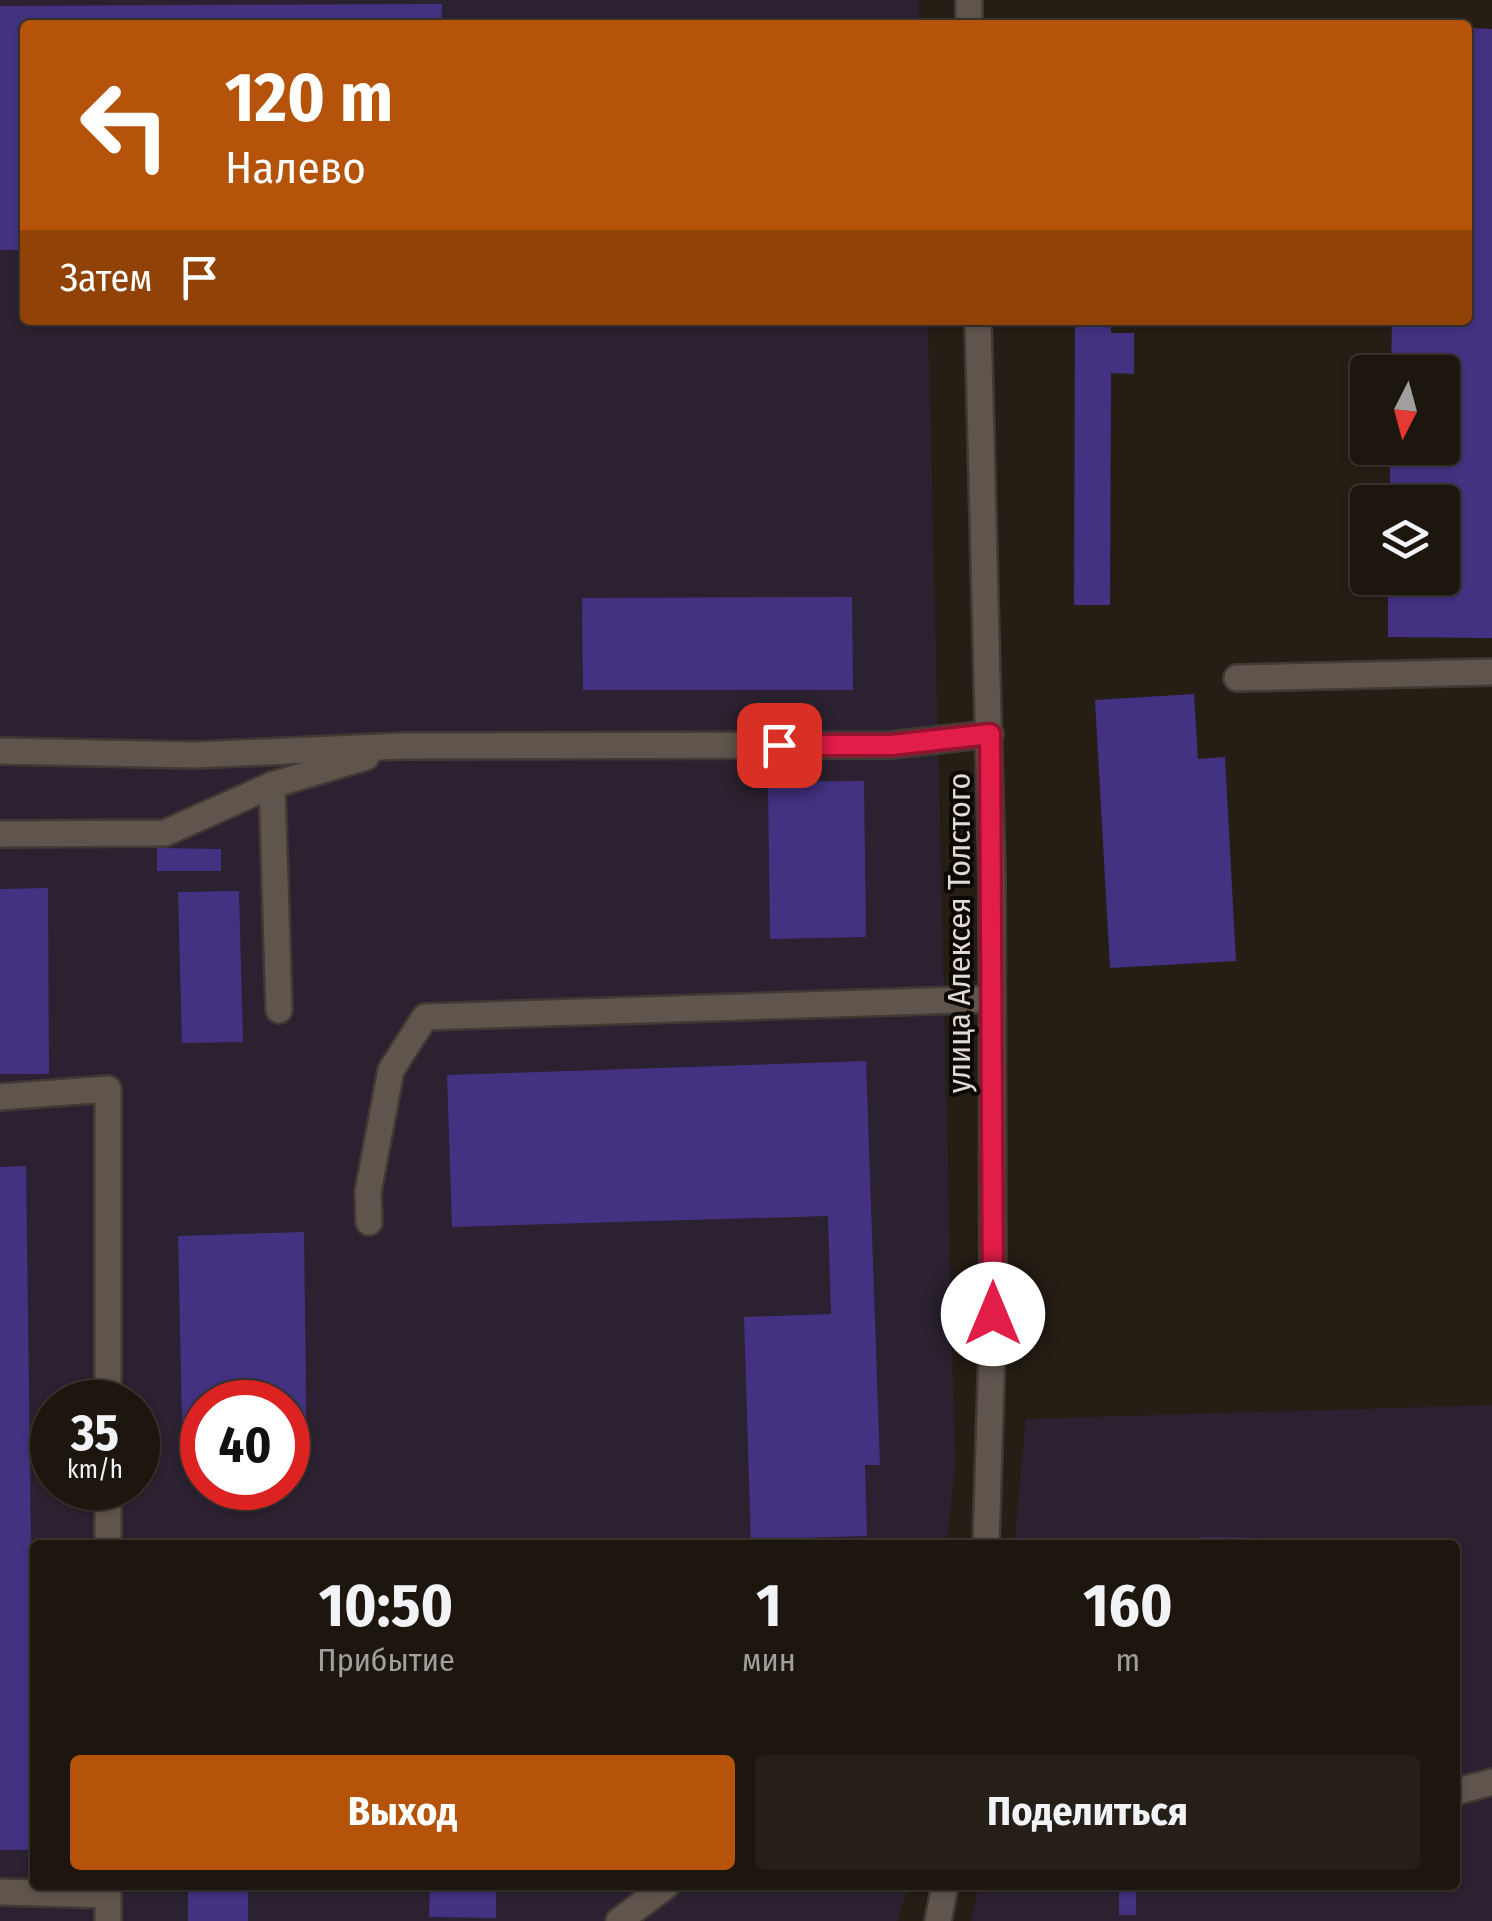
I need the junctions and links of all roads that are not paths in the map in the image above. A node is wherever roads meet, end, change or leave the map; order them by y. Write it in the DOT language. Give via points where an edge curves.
graph roads {
  1 [pos="978,325"];
  2 [pos="1492,672"];
  3 [pos="1237,678"];
  4 [pos="990,734"];
  5 [pos="403,746"];
  6 [pos="0,751"];
  7 [pos="272,785"];
  8 [pos="0,834"];
  9 [pos="992,998"];
  10 [pos="278,1010"];
  11 [pos="0,1097"];
  12 [pos="370,1222"];
  13 [pos="108,1380"];
  14 [pos="108,1510"];
  15 [pos="108,1540"];
  16 [pos="986,1540"];
  17 [pos="1492,1782"];
  18 [pos="1460,1791"];
  19 [pos="660,1890"];
  20 [pos="945,1890"];
  21 [pos="0,1892"];
  22 [pos="108,1900"];
  23 [pos="619,1921"];
  24 [pos="938,1921"];
  1 -- 4 [label="street, улица Алексея Толстого"];
  2 -- 3 [label="street"];
  4 -- 5 [label="street" via="892,745"];
  4 -- 9 [label="street, улица Алексея Толстого"];
  5 -- 6 [label="street" via="194,755"];
  5 -- 7 [label="street"];
  7 -- 8 [label="street" via="165,833"];
  7 -- 10 [label="street"];
  9 -- 12 [label="street" via="424,1017 391,1070 368,1192"];
  9 -- 16 [label="street, улица Алексея Толстого"];
  11 -- 13 [label="street" via="108,1090"];
  14 -- 15 [label="street"];
  17 -- 18 [label="street"];
  19 -- 23 [label="street"];
  20 -- 24 [label="street"];
  21 -- 22 [label="street"];
}
